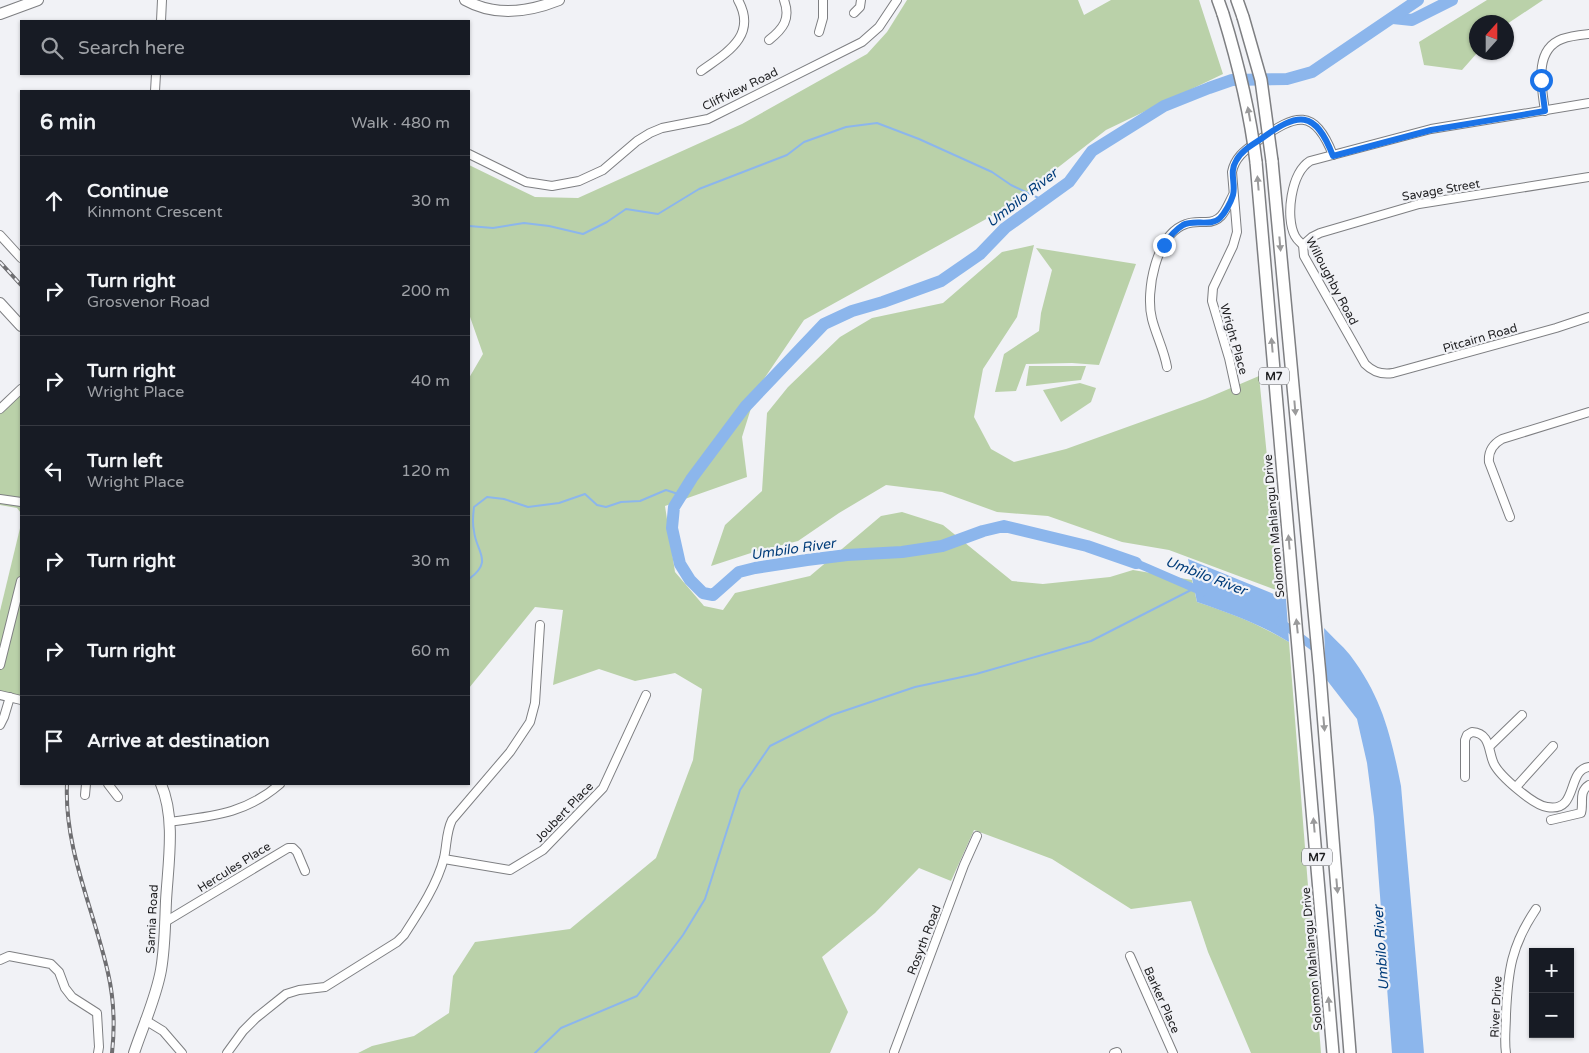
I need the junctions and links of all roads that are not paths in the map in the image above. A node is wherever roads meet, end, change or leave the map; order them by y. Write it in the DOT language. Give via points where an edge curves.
graph roads {
  1 [pos="38,0"];
  2 [pos="162,0"];
  3 [pos="465,0"];
  4 [pos="560,0"];
  5 [pos="738,0"];
  6 [pos="784,0"];
  7 [pos="823,0"];
  8 [pos="861,0"];
  9 [pos="898,0"];
  10 [pos="1218,0"];
  11 [pos="1237,0"];
  12 [pos="854,13"];
  13 [pos="0,14"];
  14 [pos="161,20"];
  15 [pos="819,32"];
  16 [pos="1589,34"];
  17 [pos="769,40"];
  18 [pos="701,71"];
  19 [pos="156,75"];
  20 [pos="155,90"];
  21 [pos="1589,104"];
  22 [pos="1545,111"];
  23 [pos="470,154"];
  24 [pos="1333,156"];
  25 [pos="1589,177"];
  26 [pos="1233,194"];
  27 [pos="0,235"];
  28 [pos="1303,245"];
  29 [pos="20,257"];
  30 [pos="0,303"];
  31 [pos="1589,317"];
  32 [pos="20,325"];
  33 [pos="1167,367"];
  34 [pos="1376,372"];
  35 [pos="20,390"];
  36 [pos="1236,390"];
  37 [pos="0,409"];
  38 [pos="1589,412"];
  39 [pos="0,499"];
  40 [pos="20,502"];
  41 [pos="1510,516"];
  42 [pos="20,585"];
  43 [pos="540,625"];
  44 [pos="0,666"];
  45 [pos="0,694"];
  46 [pos="646,695"];
  47 [pos="10,697"];
  48 [pos="20,700"];
  49 [pos="1522,715"];
  50 [pos="0,725"];
  51 [pos="1490,746"];
  52 [pos="1552,746"];
  53 [pos="1586,767"];
  54 [pos="1465,777"];
  55 [pos="86,785"];
  56 [pos="109,785"];
  57 [pos="161,785"];
  58 [pos="279,785"];
  59 [pos="1589,785"];
  60 [pos="1516,787"];
  61 [pos="85,795"];
  62 [pos="118,796"];
  63 [pos="1551,820"];
  64 [pos="169,822"];
  65 [pos="977,836"];
  66 [pos="444,859"];
  67 [pos="305,871"];
  68 [pos="1536,909"];
  69 [pos="165,922"];
  70 [pos="1130,956"];
  71 [pos="0,960"];
  72 [pos="145,1020"];
  73 [pos="98,1053"];
  74 [pos="134,1053"];
  75 [pos="182,1053"];
  76 [pos="227,1053"];
  77 [pos="895,1053"];
  78 [pos="1173,1053"];
  79 [pos="1333,1053"];
  80 [pos="1350,1053"];
  81 [pos="1506,1053"];
  1 -- 13 [label="main road"];
  2 -- 14 [label="street"];
  3 -- 4 [label="main road" via="501,11 532,9"];
  5 -- 18 [label="street" via="745,14 741,36 731,49"];
  6 -- 17 [label="street" via="785,23"];
  7 -- 15 [label="street"];
  8 -- 12 [label="street"];
  9 -- 23 [label="street, Cliffview Road" via="879,27 862,42 708,119 650,133 602,170 579,180 552,186 526,182"];
  79 -- 10 [label="highway, Solomon Mahlangu Drive / M7, one-way, bridge" via="1256,162 1242,81"];
  11 -- 80 [label="highway, M7, one-way, bridge" via="1261,80 1272,161 1320,675"];
  16 -- 22 [label="street" via="1561,39 1547,51 1541,70"];
  19 -- 20 [label="street"];
  21 -- 22 [label="street, Willoughby Road"];
  22 -- 24 [label="street, Willoughby Road" via="1431,130"];
  24 -- 26 [label="street, Wright Place" via="1323,133 1312,123 1300,120 1285,123 1239,156 1232,172"];
  24 -- 28 [label="street, Willoughby Road" via="1308,162 1294,187 1291,197 1292,230"];
  25 -- 28 [label="street, Savage Street" via="1402,208 1320,233"];
  26 -- 33 [label="street" via="1220,218 1213,222 1183,225 1157,257 1151,279 1151,311"];
  26 -- 36 [label="street, Wright Place" via="1237,225 1235,240 1214,288 1212,301"];
  27 -- 29 [label="street"];
  28 -- 34 [label="street, Willoughby Road" via="1304,256 1364,364"];
  30 -- 32 [label="main road"];
  31 -- 34 [label="street, Pitcairn Road" via="1440,361 1393,373"];
  35 -- 37 [label="street"];
  38 -- 41 [label="street" via="1502,439 1493,446 1489,462"];
  39 -- 40 [label="street"];
  42 -- 44 [label="street"];
  43 -- 66 [label="street" via="535,704 530,722 510,752 452,820"];
  45 -- 47 [label="street"];
  46 -- 66 [label="street, Joubert Place" via="603,788 543,850 510,870"];
  47 -- 48 [label="street"];
  47 -- 50 [label="street"];
  49 -- 51 [label="street"];
  51 -- 54 [label="street" via="1477,732 1467,735"];
  51 -- 60 [label="street" via="1494,765"];
  52 -- 60 [label="street"];
  53 -- 60 [label="street" via="1578,772 1567,800 1555,808 1537,804"];
  55 -- 61 [label="street"];
  56 -- 62 [label="street"];
  57 -- 64 [label="main road, Sarnia Road"];
  58 -- 64 [label="street" via="243,808"];
  59 -- 63 [label="street" via="1582,795 1580,813"];
  64 -- 69 [label="main road, Sarnia Road"];
  65 -- 77 [label="street, Rosyth Road"];
  66 -- 76 [label="street" via="436,880 404,936 325,987 286,994 256,1018"];
  67 -- 69 [label="street, Hercules Place" via="297,852 288,848"];
  68 -- 81 [label="street, River Drive" via="1509,968"];
  69 -- 72 [label="main road, Sarnia Road" via="161,971"];
  70 -- 78 [label="street, Barker Place"];
  71 -- 73 [label="street" via="9,956 51,964 60,972 72,998 97,1013"];
  72 -- 74 [label="main road, Sarnia Road"];
  72 -- 75 [label="street" via="163,1031"];
}
